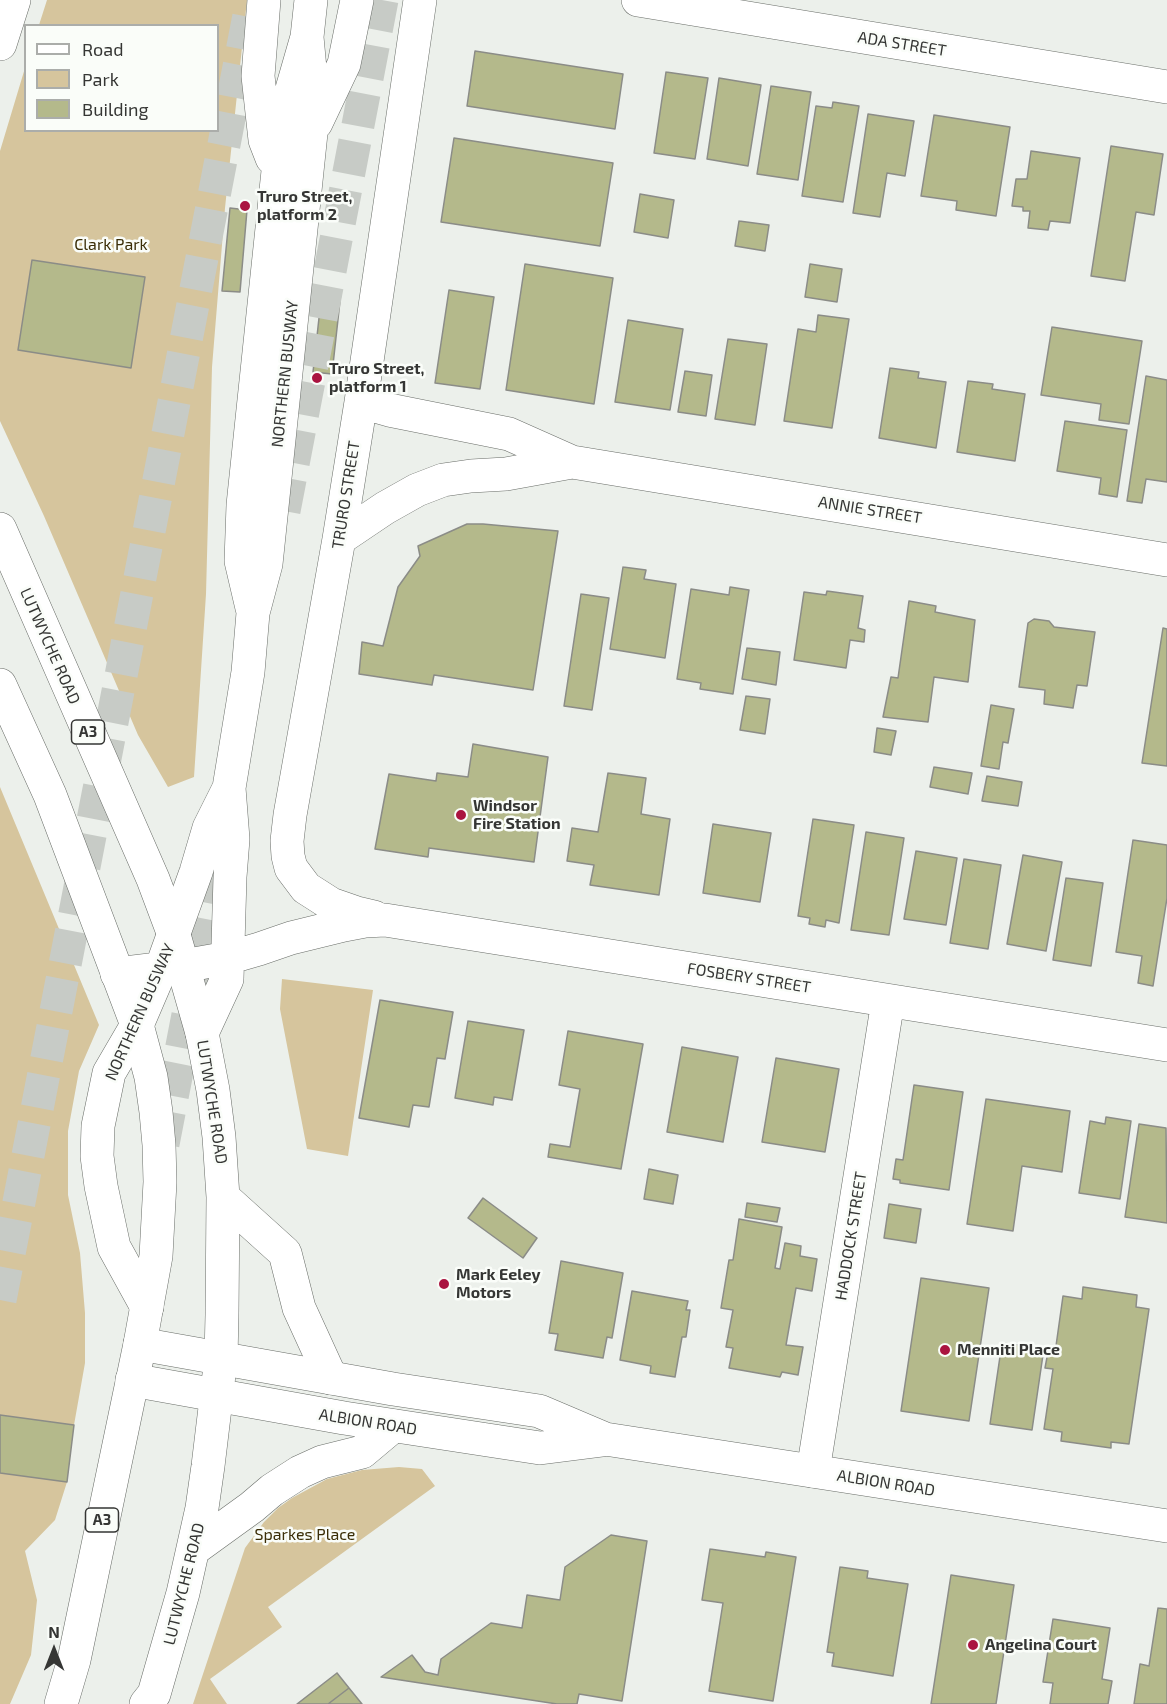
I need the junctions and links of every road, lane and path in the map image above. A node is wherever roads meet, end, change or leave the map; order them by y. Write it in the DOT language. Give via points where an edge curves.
graph roads {
  1 [pos="14,0"];
  2 [pos="264,0"];
  3 [pos="311,0"];
  4 [pos="357,0"];
  5 [pos="420,0"];
  6 [pos="638,0"];
  7 [pos="307,37"];
  8 [pos="0,44"];
  9 [pos="1167,87"];
  10 [pos="311,133"];
  11 [pos="278,174"];
  12 [pos="361,402"];
  13 [pos="572,462"];
  14 [pos="0,529"];
  15 [pos="339,539"];
  16 [pos="1167,560"];
  17 [pos="253,613"];
  18 [pos="1,688"];
  19 [pos="229,788"];
  20 [pos="396,921"];
  21 [pos="173,957"];
  22 [pos="228,958"];
  23 [pos="117,974"];
  24 [pos="888,1001"];
  25 [pos="136,1025"];
  26 [pos="202,1033"];
  27 [pos="1167,1045"];
  28 [pos="224,1197"];
  29 [pos="147,1307"];
  30 [pos="140,1344"];
  31 [pos="221,1358"];
  32 [pos="331,1378"];
  33 [pos="132,1380"];
  34 [pos="217,1395"];
  35 [pos="393,1426"];
  36 [pos="605,1439"];
  37 [pos="813,1472"];
  38 [pos="1167,1526"];
  39 [pos="194,1549"];
  40 [pos="151,1701"];
  41 [pos="61,1704"];
  1 -- 8 [label="main road"];
  2 -- 11 [label="main road, NORTHERN BUSWAY" via="258,76 265,140"];
  3 -- 7 [label="main road, NORTHERN BUSWAY"];
  4 -- 10 [label="main road, NORTHERN BUSWAY" via="344,64"];
  5 -- 12 [label="main road, TRURO STREET"];
  6 -- 9 [label="main road, ADA STREET"];
  7 -- 10 [label="main road, NORTHERN BUSWAY" via="313,101"];
  7 -- 11 [label="main road, NORTHERN BUSWAY" via="288,103"];
  10 -- 17 [label="main road, NORTHERN BUSWAY" via="266,564"];
  11 -- 17 [label="main road, NORTHERN BUSWAY" via="243,505 241,561"];
  12 -- 13 [label="main road, ANNIE STREET" via="509,434"];
  12 -- 15 [label="main road, TRURO STREET"];
  13 -- 15 [label="main road, ANNIE STREET" via="443,480 385,508"];
  13 -- 16 [label="main road, ANNIE STREET"];
  14 -- 21 [label="main road, LUTWYCHE ROAD / A3" via="153,879"];
  15 -- 20 [label="main road, TRURO STREET" via="290,815 288,856 298,879 321,898 357,913"];
  17 -- 19 [label="main road, NORTHERN BUSWAY" via="249,672"];
  18 -- 23 [label="main road, A3" via="50,795"];
  19 -- 21 [label="main road, NORTHERN BUSWAY" via="209,828"];
  19 -- 22 [label="main road, NORTHERN BUSWAY" via="233,839"];
  20 -- 22 [label="main road, FOSBERY STREET" via="365,921 332,928"];
  20 -- 24 [label="main road, FOSBERY STREET"];
  21 -- 22 [label="main road, FOSBERY STREET"];
  21 -- 23 [label="main road, FOSBERY STREET"];
  21 -- 25 [label="main road, NORTHERN BUSWAY"];
  21 -- 26 [label="main road, LUTWYCHE ROAD / A3"];
  22 -- 26 [label="main road, NORTHERN BUSWAY" via="227,979"];
  23 -- 25 [label="main road, A3"];
  24 -- 27 [label="main road, FOSBERY STREET"];
  24 -- 37 [label="main road, HADDOCK STREET"];
  25 -- 29 [label="main road, A3" via="151,1077 159,1145 159,1221"];
  25 -- 29 [label="main road, NORTHERN BUSWAY" via="110,1073 98,1126 97,1156 114,1247"];
  26 -- 28 [label="main road, LUTWYCHE ROAD / A3" via="213,1090"];
  28 -- 31 [label="main road, LUTWYCHE ROAD / A3"];
  28 -- 32 [label="main road" via="285,1253 300,1308"];
  29 -- 30 [label="main road, A3"];
  30 -- 31 [label="main road, ALBION ROAD"];
  30 -- 33 [label="main road, A3"];
  31 -- 32 [label="main road, ALBION ROAD"];
  31 -- 34 [label="main road, LUTWYCHE ROAD / A3"];
  32 -- 36 [label="main road, ALBION ROAD" via="539,1411"];
  33 -- 34 [label="main road, ALBION ROAD"];
  33 -- 41 [label="main road, A3" via="74,1660"];
  34 -- 35 [label="main road, ALBION ROAD"];
  34 -- 39 [label="main road, LUTWYCHE ROAD / A3"];
  35 -- 36 [label="main road, ALBION ROAD" via="540,1448"];
  35 -- 39 [label="main road" via="362,1452 300,1472"];
  36 -- 37 [label="main road, ALBION ROAD"];
  37 -- 38 [label="main road, ALBION ROAD"];
  39 -- 40 [label="main road, LUTWYCHE ROAD / A3"];
}
